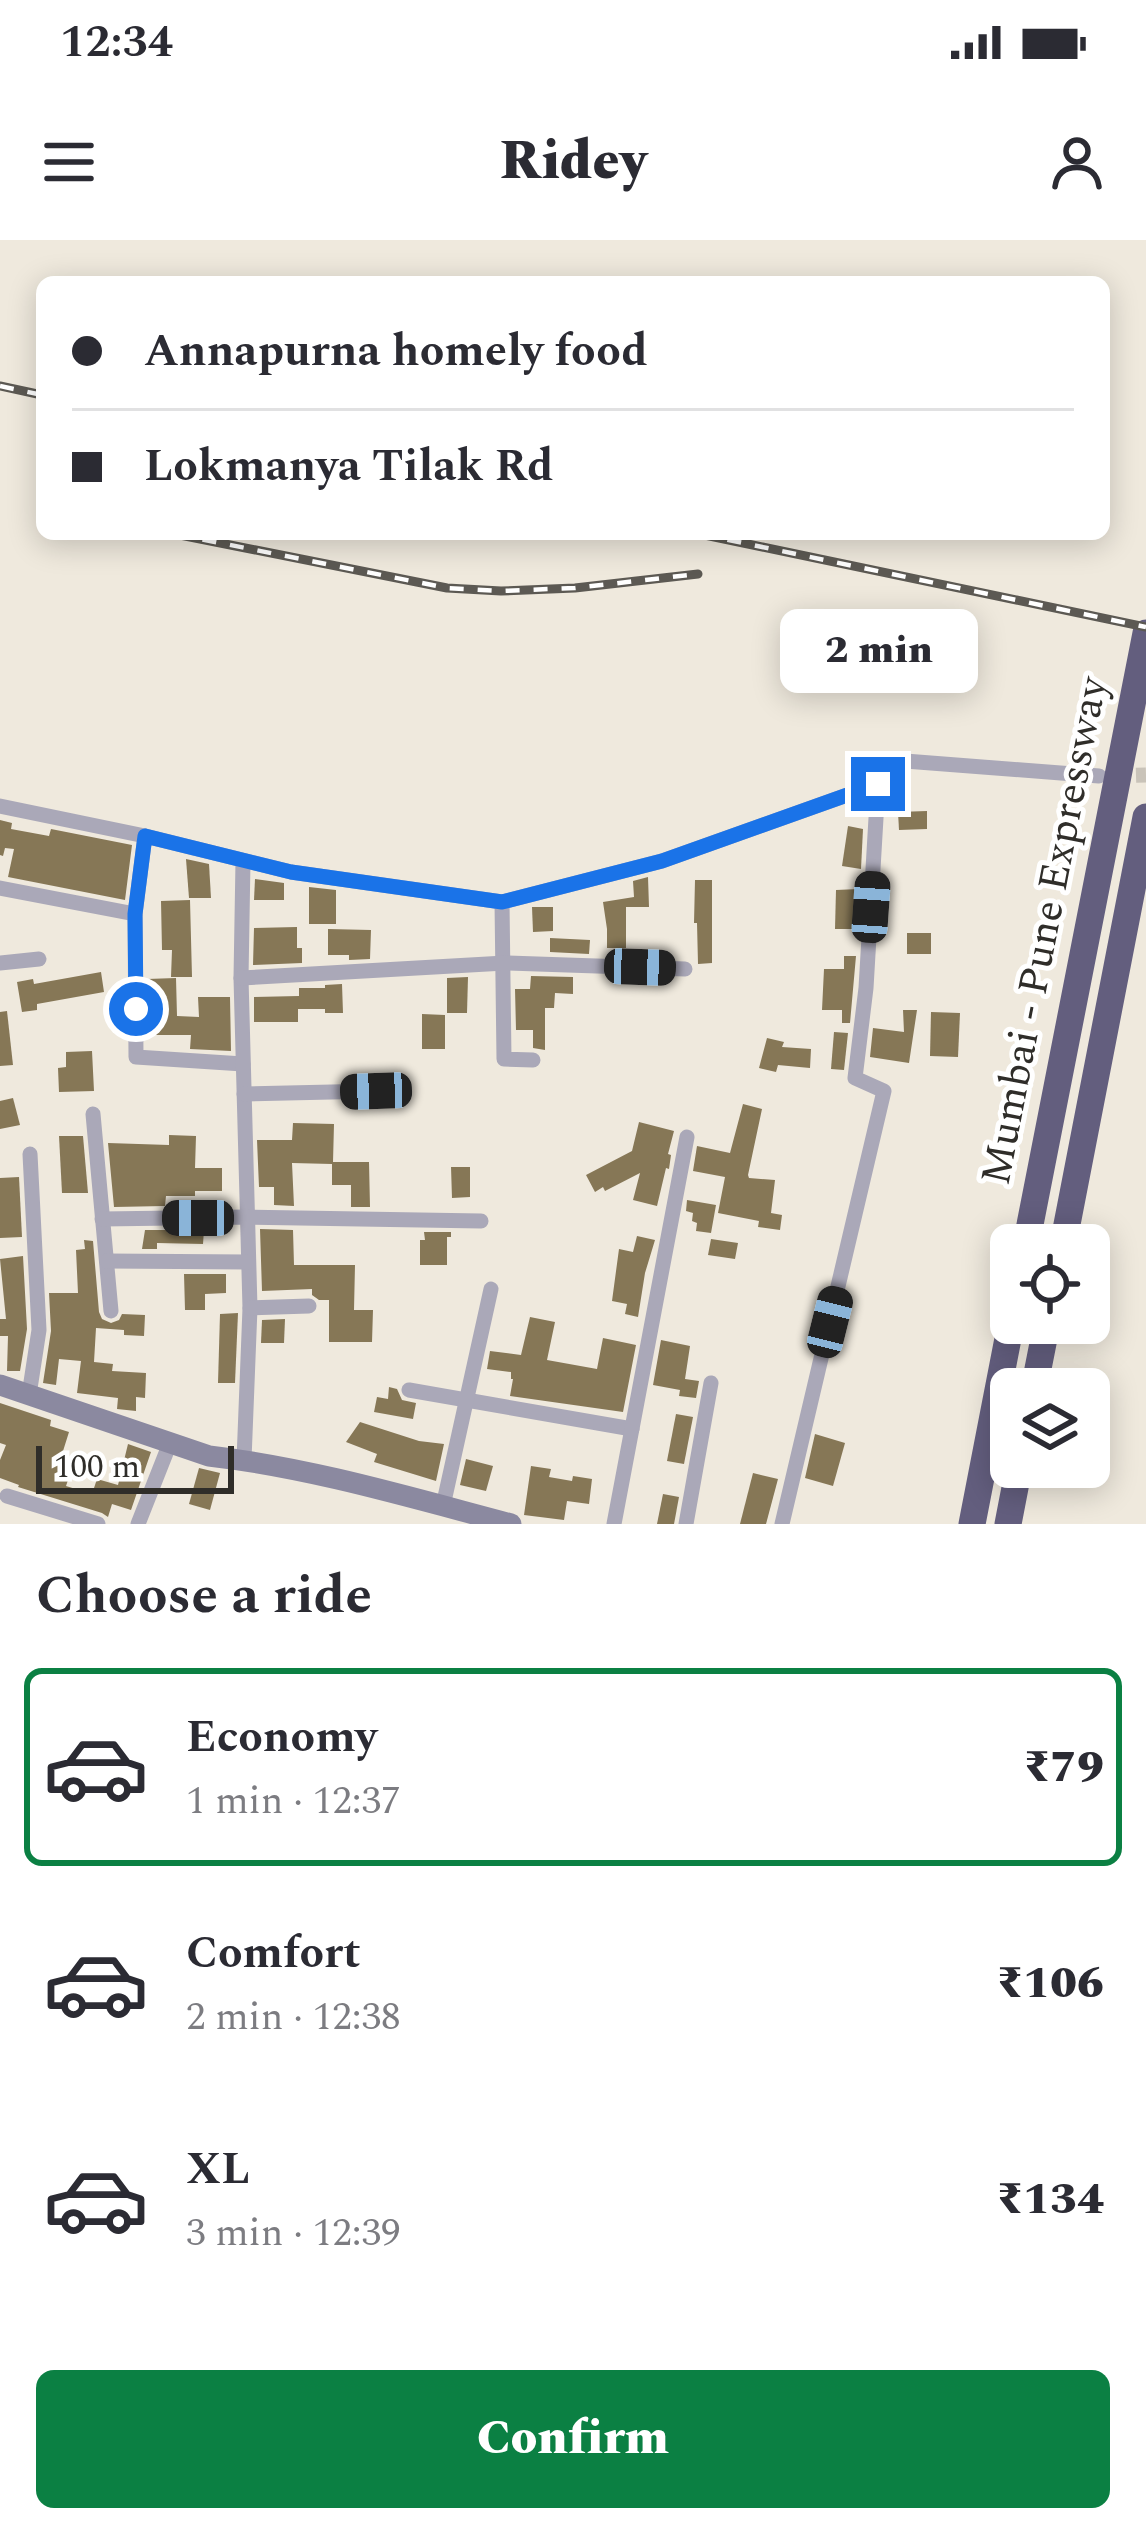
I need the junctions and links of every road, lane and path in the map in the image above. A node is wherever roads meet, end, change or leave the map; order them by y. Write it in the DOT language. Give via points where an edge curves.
graph roads {
  1 [pos="1146,633"];
  2 [pos="1099,776"];
  3 [pos="878,784"];
  4 [pos="0,806"];
  5 [pos="1146,817"];
  6 [pos="145,836"];
  7 [pos="243,861"];
  8 [pos="0,888"];
  9 [pos="502,902"];
  10 [pos="135,914"];
  11 [pos="39,959"];
  12 [pos="0,963"];
  13 [pos="505,964"];
  14 [pos="685,968"];
  15 [pos="241,978"];
  16 [pos="533,1060"];
  17 [pos="243,1064"];
  18 [pos="376,1091"];
  19 [pos="244,1094"];
  20 [pos="93,1114"];
  21 [pos="687,1137"];
  22 [pos="31,1154"];
  23 [pos="246,1217"];
  24 [pos="102,1219"];
  25 [pos="481,1221"];
  26 [pos="1030,1224"];
  27 [pos="1067,1224"];
  28 [pos="107,1261"];
  29 [pos="248,1262"];
  30 [pos="491,1288"];
  31 [pos="309,1306"];
  32 [pos="250,1308"];
  33 [pos="111,1311"];
  34 [pos="1007,1344"];
  35 [pos="711,1383"];
  36 [pos="0,1385"];
  37 [pos="409,1390"];
  38 [pos="28,1395"];
  39 [pos="466,1400"];
  40 [pos="632,1429"];
  41 [pos="170,1443"];
  42 [pos="244,1460"];
  43 [pos="1015,1488"];
  44 [pos="7,1496"];
  45 [pos="443,1506"];
  46 [pos="98,1524"];
  47 [pos="138,1524"];
  48 [pos="511,1524"];
  49 [pos="614,1524"];
  50 [pos="686,1524"];
  51 [pos="782,1524"];
  52 [pos="972,1524"];
  53 [pos="1008,1524"];
  1 -- 26 [label="highway, Mumbai - Pune Expressway"];
  2 -- 3 [label="street" via="905,761"];
  3 -- 9 [label="street" via="662,861"];
  3 -- 51 [label="street" via="855,1078 884,1091"];
  4 -- 6 [label="street"];
  5 -- 27 [label="highway, Mumbai - Pune Expressway"];
  6 -- 7 [label="street"];
  6 -- 10 [label="street"];
  7 -- 9 [label="street"];
  7 -- 15 [label="street"];
  8 -- 10 [label="street"];
  9 -- 13 [label="street"];
  10 -- 17 [label="street" via="136,1057"];
  11 -- 12 [label="street"];
  13 -- 14 [label="street"];
  13 -- 15 [label="street"];
  13 -- 16 [label="street" via="504,1059"];
  15 -- 17 [label="street"];
  17 -- 19 [label="street"];
  18 -- 19 [label="street"];
  19 -- 23 [label="street"];
  20 -- 24 [label="street"];
  21 -- 40 [label="street"];
  22 -- 38 [label="street" via="39,1330"];
  23 -- 24 [label="street"];
  23 -- 25 [label="street"];
  23 -- 29 [label="street"];
  24 -- 28 [label="street"];
  28 -- 29 [label="street"];
  28 -- 33 [label="street"];
  29 -- 32 [label="street"];
  30 -- 39 [label="street"];
  31 -- 32 [label="street"];
  32 -- 42 [label="street"];
  34 -- 52 [label="highway"];
  35 -- 50 [label="street"];
  36 -- 38 [label="main road"];
  37 -- 39 [label="street"];
  38 -- 41 [label="main road"];
  39 -- 40 [label="street"];
  39 -- 45 [label="street"];
  40 -- 49 [label="street"];
  41 -- 42 [label="main road"];
  41 -- 47 [label="street"];
  42 -- 45 [label="main road"];
  43 -- 53 [label="highway"];
  44 -- 46 [label="street"];
  45 -- 48 [label="main road"];
}
